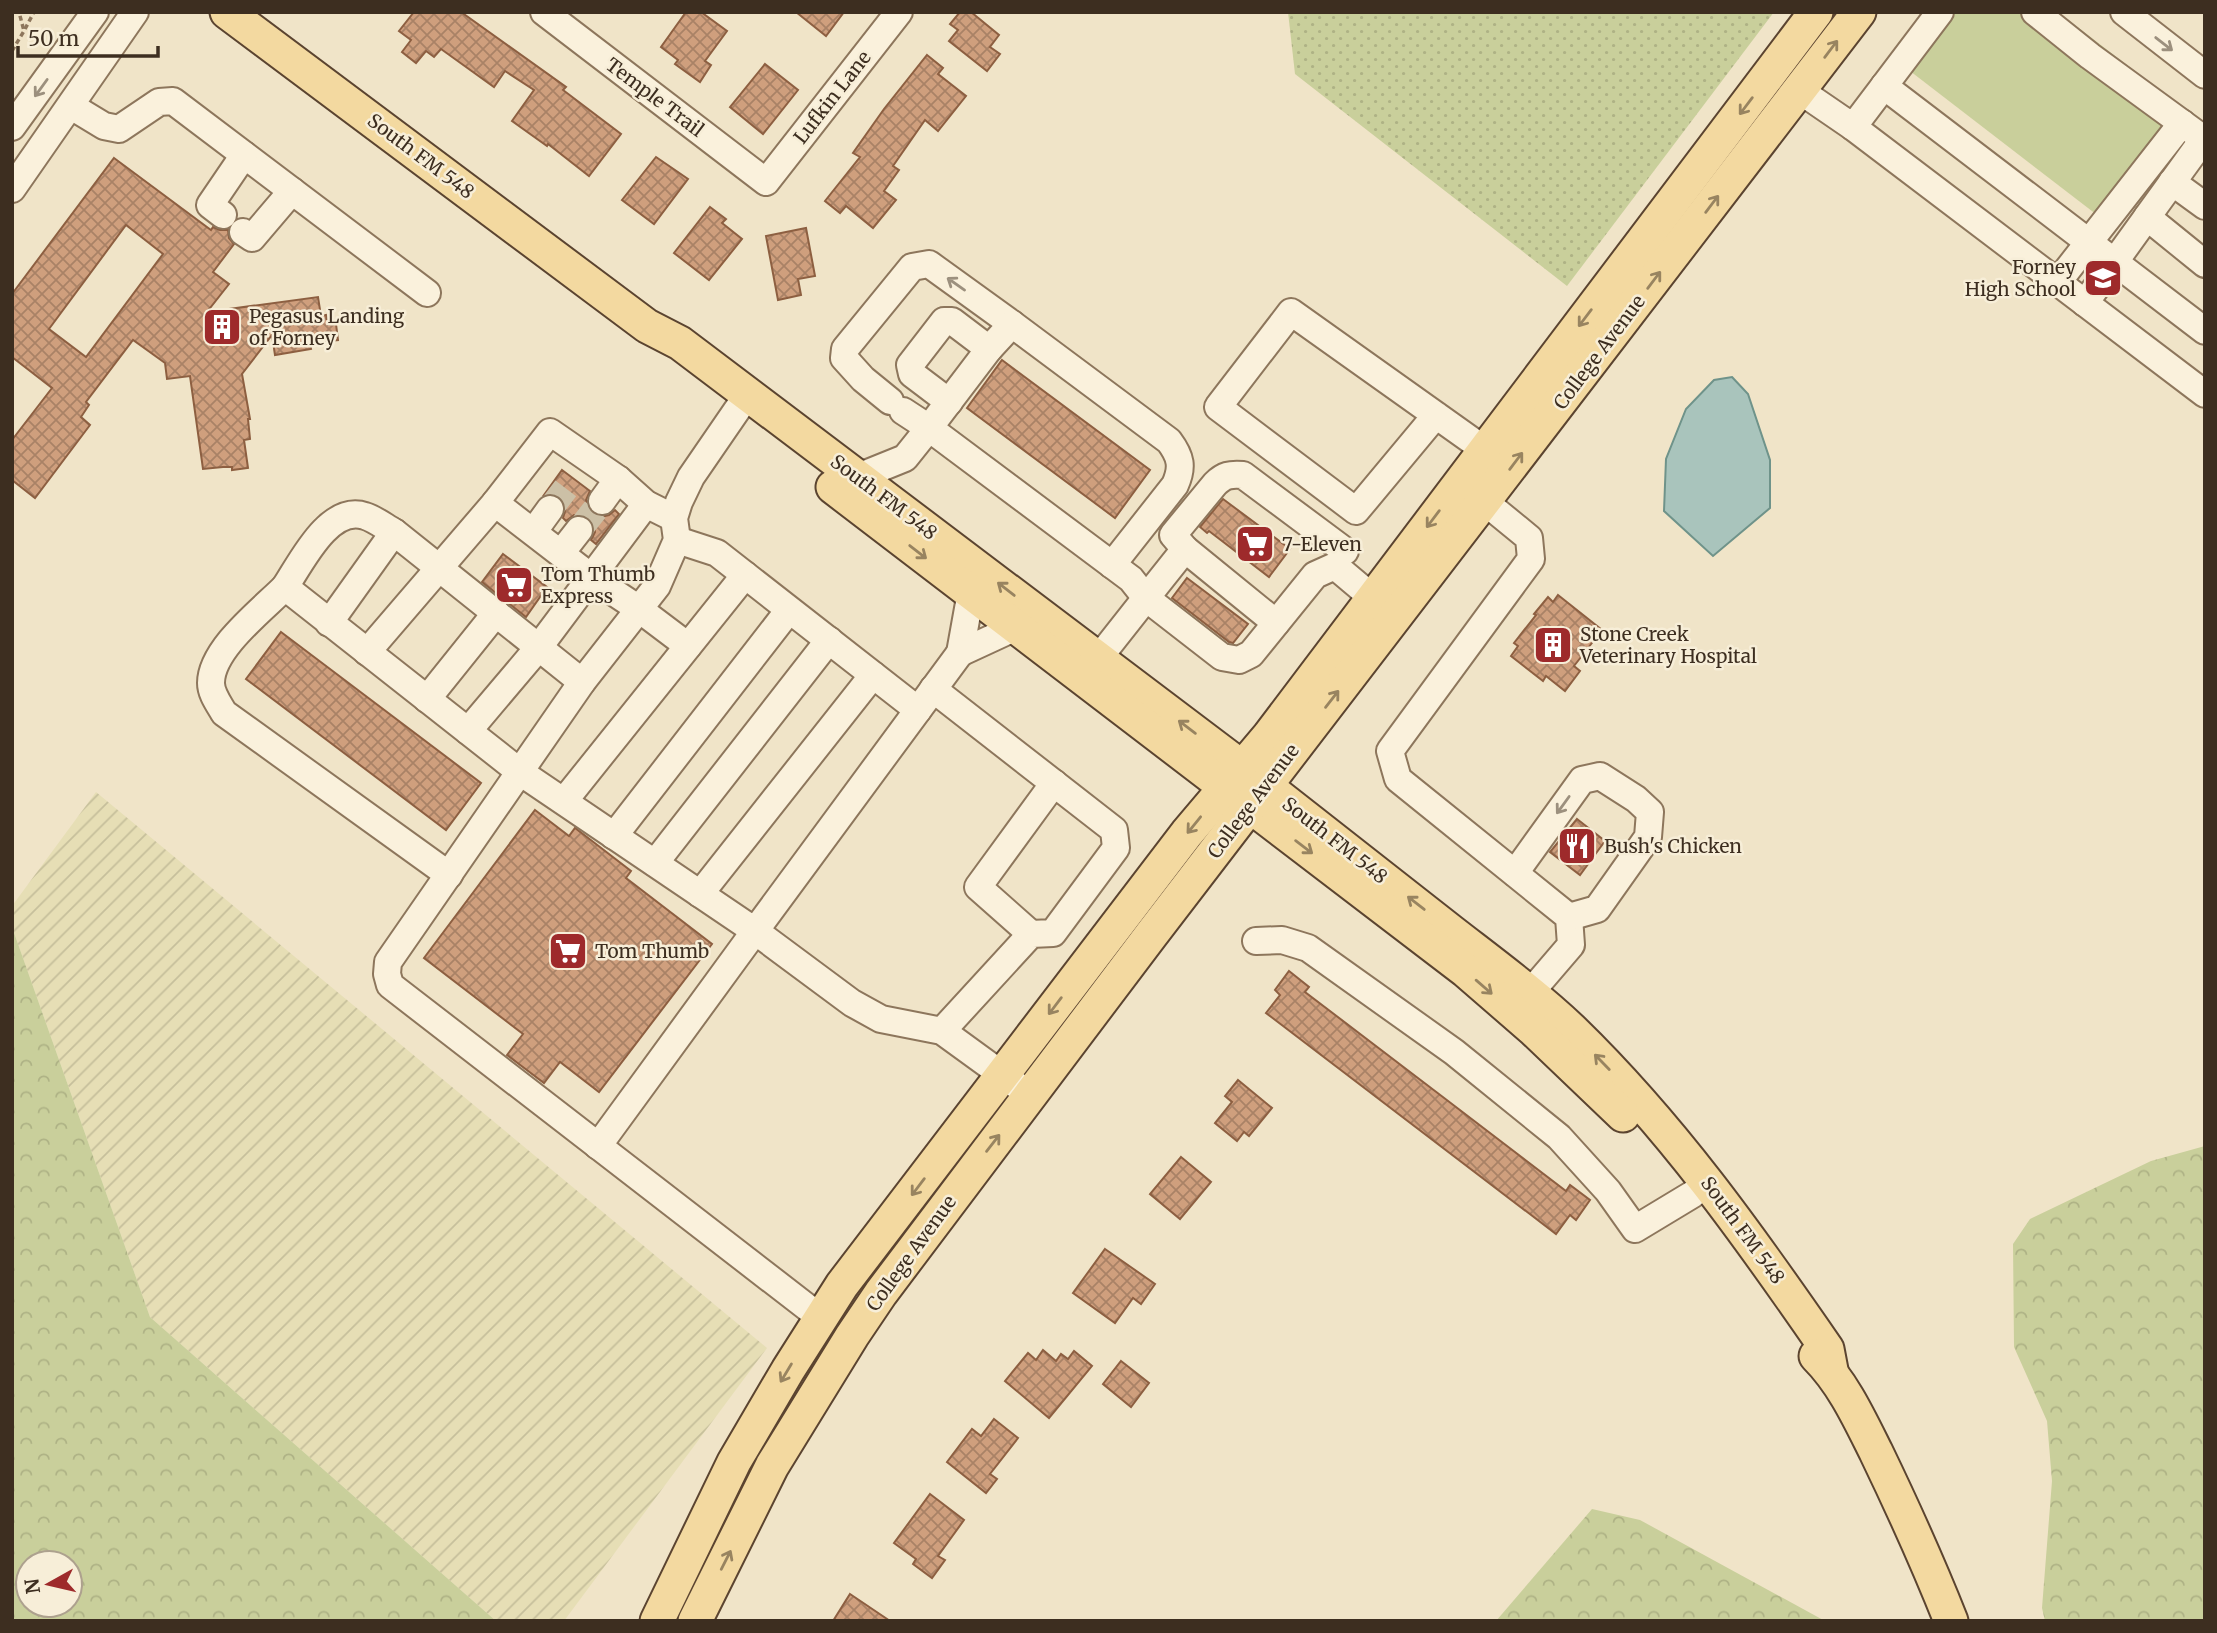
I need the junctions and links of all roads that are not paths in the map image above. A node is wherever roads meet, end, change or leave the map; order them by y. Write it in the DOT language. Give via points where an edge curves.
graph roads {
  1 [pos="95,12"];
  2 [pos="135,12"];
  3 [pos="227,12"];
  4 [pos="544,12"];
  5 [pos="899,12"];
  6 [pos="1816,12"];
  7 [pos="1859,12"];
  8 [pos="1940,12"];
  9 [pos="2035,12"];
  10 [pos="2124,12"];
  11 [pos="1775,67"];
  12 [pos="2205,75"];
  13 [pos="1884,86"];
  14 [pos="1799,90"];
  15 [pos="71,106"];
  16 [pos="2182,123"];
  17 [pos="12,127"];
  18 [pos="1853,127"];
  19 [pos="2204,139"];
  20 [pos="244,155"];
  21 [pos="766,182"];
  22 [pos="2172,182"];
  23 [pos="12,189"];
  24 [pos="292,191"];
  25 [pos="2205,206"];
  26 [pos="223,215"];
  27 [pos="2147,217"];
  28 [pos="243,232"];
  29 [pos="1668,235"];
  30 [pos="2091,243"];
  31 [pos="2115,261"];
  32 [pos="2205,264"];
  33 [pos="2057,283"];
  34 [pos="427,293"];
  35 [pos="2085,303"];
  36 [pos="1012,324"];
  37 [pos="2205,331"];
  38 [pos="989,348"];
  39 [pos="2205,394"];
  40 [pos="949,402"];
  41 [pos="741,403"];
  42 [pos="1436,415"];
  43 [pos="929,428"];
  44 [pos="1485,450"];
  45 [pos="905,458"];
  46 [pos="858,477"];
  47 [pos="618,479"];
  48 [pos="602,501"];
  49 [pos="1485,502"];
  50 [pos="495,503"];
  51 [pos="646,504"];
  52 [pos="897,505"];
  53 [pos="550,509"];
  54 [pos="1356,511"];
  55 [pos="675,529"];
  56 [pos="579,530"];
  57 [pos="534,531"];
  58 [pos="394,532"];
  59 [pos="1185,549"];
  60 [pos="561,553"];
  61 [pos="1340,559"];
  62 [pos="1112,565"];
  63 [pos="441,567"];
  64 [pos="745,575"];
  65 [pos="591,577"];
  66 [pos="285,587"];
  67 [pos="971,592"];
  68 [pos="1146,598"];
  69 [pos="1373,598"];
  70 [pos="639,609"];
  71 [pos="789,610"];
  72 [pos="496,613"];
  73 [pos="329,623"];
  74 [pos="1276,623"];
  75 [pos="1016,627"];
  76 [pos="829,640"];
  77 [pos="688,646"];
  78 [pos="539,647"];
  79 [pos="367,652"];
  80 [pos="960,653"];
  81 [pos="1091,669"];
  82 [pos="873,675"];
  83 [pos="582,682"];
  84 [pos="427,699"];
  85 [pos="925,700"];
  86 [pos="468,731"];
  87 [pos="520,772"];
  88 [pos="1054,783"];
  89 [pos="1245,787"];
  90 [pos="564,802"];
  91 [pos="614,836"];
  92 [pos="654,863"];
  93 [pos="1515,873"];
  94 [pos="449,874"];
  95 [pos="700,894"];
  96 [pos="1569,917"];
  97 [pos="755,931"];
  98 [pos="1031,934"];
  99 [pos="1256,941"];
  100 [pos="1528,992"];
  101 [pos="942,1031"];
  102 [pos="1002,1075"];
  103 [pos="1030,1095"];
  104 [pos="598,1146"];
  105 [pos="1693,1194"];
  106 [pos="821,1318"];
  107 [pos="1831,1370"];
  108 [pos="657,1621"];
  109 [pos="695,1621"];
  110 [pos="1951,1621"];
  1 -- 17 [label="street, one-way"];
  2 -- 15 [label="street"];
  3 -- 41 [label="main road, South FM 548" via="647,326 680,343"];
  4 -- 21 [label="street, Temple Trail"];
  5 -- 21 [label="street, Lufkin Lane"];
  6 -- 11 [label="main road, College Avenue"];
  14 -- 7 [label="main road, College Avenue, one-way"];
  8 -- 13 [label="street"];
  9 -- 16 [label="street"];
  10 -- 12 [label="street, one-way"];
  11 -- 14 [label="main road"];
  11 -- 29 [label="main road, College Avenue, one-way" via="1710,153"];
  13 -- 18 [label="street"];
  13 -- 30 [label="street"];
  14 -- 18 [label="street"];
  29 -- 14 [label="main road, College Avenue, one-way" via="1745,162"];
  15 -- 20 [label="street" via="104,126 119,129 159,102 173,101"];
  15 -- 23 [label="street"];
  16 -- 19 [label="street"];
  16 -- 30 [label="street"];
  18 -- 33 [label="street"];
  19 -- 22 [label="street"];
  20 -- 24 [label="street"];
  20 -- 26 [label="street" via="210,205"];
  22 -- 25 [label="street"];
  22 -- 27 [label="street"];
  24 -- 28 [label="street" via="252,238"];
  24 -- 34 [label="street"];
  27 -- 31 [label="street"];
  27 -- 32 [label="street"];
  29 -- 44 [label="main road, College Avenue, one-way"];
  49 -- 29 [label="main road, College Avenue, one-way"];
  30 -- 31 [label="street"];
  30 -- 33 [label="street"];
  31 -- 35 [label="street"];
  31 -- 37 [label="street"];
  33 -- 35 [label="street"];
  35 -- 39 [label="street"];
  36 -- 38 [label="street"];
  36 -- 43 [label="street, one-way" via="929,264 912,267 845,349 844,358 863,379"];
  36 -- 62 [label="street" via="1169,441 1179,454 1181,470 1175,485"];
  38 -- 40 [label="street"];
  38 -- 40 [label="street" via="952,321 944,321 910,365 912,374"];
  40 -- 43 [label="street"];
  41 -- 46 [label="main road, South FM 548"];
  41 -- 55 [label="street" via="691,477"];
  41 -- 67 [label="main road, South FM 548, one-way"];
  42 -- 44 [label="street"];
  42 -- 54 [label="street"];
  42 -- 54 [label="street" via="1291,312 1218,407"];
  43 -- 45 [label="street"];
  43 -- 62 [label="street"];
  44 -- 69 [label="main road, College Avenue, one-way"];
  45 -- 46 [label="street"];
  45 -- 52 [label="street"];
  46 -- 52 [label="main road, South FM 548"];
  47 -- 48 [label="street"];
  47 -- 50 [label="street" via="580,468 550,432"];
  47 -- 51 [label="street"];
  89 -- 49 [label="main road, College Avenue, one-way"];
  49 -- 93 [label="street" via="1529,538 1531,559 1390,751 1398,779"];
  50 -- 57 [label="street"];
  50 -- 63 [label="street"];
  51 -- 55 [label="street"];
  51 -- 65 [label="street"];
  81 -- 52 [label="main road, South FM 548, one-way"];
  53 -- 57 [label="street"];
  54 -- 61 [label="street" via="1360,529"];
  55 -- 64 [label="street"];
  55 -- 70 [label="street" via="657,586"];
  56 -- 60 [label="street"];
  57 -- 60 [label="street"];
  58 -- 63 [label="street"];
  58 -- 66 [label="street" via="364,515 335,520"];
  58 -- 73 [label="street"];
  59 -- 61 [label="street" via="1173,535 1222,477 1231,474 1243,475"];
  59 -- 68 [label="street"];
  59 -- 74 [label="street"];
  60 -- 65 [label="street"];
  61 -- 69 [label="street"];
  61 -- 74 [label="street" via="1315,575"];
  62 -- 68 [label="street"];
  63 -- 72 [label="street"];
  63 -- 79 [label="street"];
  64 -- 71 [label="street"];
  64 -- 77 [label="street"];
  65 -- 70 [label="street"];
  65 -- 78 [label="street"];
  66 -- 73 [label="street"];
  66 -- 94 [label="street" via="225,647 214,667 214,696 225,713"];
  67 -- 75 [label="main road, South FM 548"];
  67 -- 80 [label="street"];
  68 -- 74 [label="street" via="1222,657 1239,660 1251,654"];
  68 -- 81 [label="street"];
  69 -- 89 [label="main road, College Avenue" via="1269,736"];
  70 -- 77 [label="street"];
  70 -- 83 [label="street"];
  71 -- 76 [label="street"];
  71 -- 91 [label="street"];
  72 -- 78 [label="street"];
  72 -- 84 [label="street"];
  73 -- 79 [label="street"];
  75 -- 80 [label="street"];
  75 -- 81 [label="main road, South FM 548"];
  76 -- 82 [label="street"];
  76 -- 92 [label="street"];
  77 -- 90 [label="street"];
  78 -- 83 [label="street"];
  78 -- 86 [label="street"];
  79 -- 84 [label="street"];
  80 -- 85 [label="street"];
  81 -- 89 [label="main road, South FM 548"];
  82 -- 85 [label="street"];
  82 -- 95 [label="street"];
  83 -- 87 [label="street"];
  84 -- 86 [label="street"];
  85 -- 88 [label="street"];
  85 -- 97 [label="street"];
  86 -- 87 [label="street"];
  87 -- 90 [label="street"];
  87 -- 94 [label="street"];
  88 -- 98 [label="street" via="978,887"];
  88 -- 98 [label="street" via="1114,830 1116,849 1053,933"];
  100 -- 89 [label="main road, South FM 548, one-way"];
  89 -- 102 [label="main road, College Avenue, one-way" via="1187,833"];
  89 -- 103 [label="main road, College Avenue"];
  89 -- 105 [label="main road, South FM 548, one-way" via="1534,1030 1614,1105"];
  90 -- 91 [label="street"];
  91 -- 92 [label="street"];
  92 -- 95 [label="street"];
  93 -- 96 [label="street"];
  96 -- 93 [label="street, one-way" via="1597,909 1648,837 1650,812 1636,799 1601,776 1581,780"];
  94 -- 104 [label="street" via="388,962 390,985"];
  95 -- 97 [label="street"];
  96 -- 100 [label="street" via="1571,945"];
  97 -- 101 [label="street" via="852,1003 881,1018"];
  97 -- 104 [label="street"];
  98 -- 101 [label="street"];
  99 -- 105 [label="street" via="1282,940 1308,948 1454,1052 1559,1137 1635,1229"];
  107 -- 100 [label="main road, South FM 548, one-way" via="1827,1349 1699,1170 1626,1086"];
  101 -- 102 [label="street"];
  102 -- 103 [label="street"];
  102 -- 106 [label="main road, College Avenue, one-way"];
  109 -- 103 [label="main road, College Avenue, one-way" via="772,1466 852,1336"];
  104 -- 106 [label="street"];
  105 -- 107 [label="main road, South FM 548"];
  106 -- 108 [label="main road, College Avenue, one-way" via="734,1462"];
  107 -- 110 [label="main road, South FM 548" via="1900,1500"];
}
